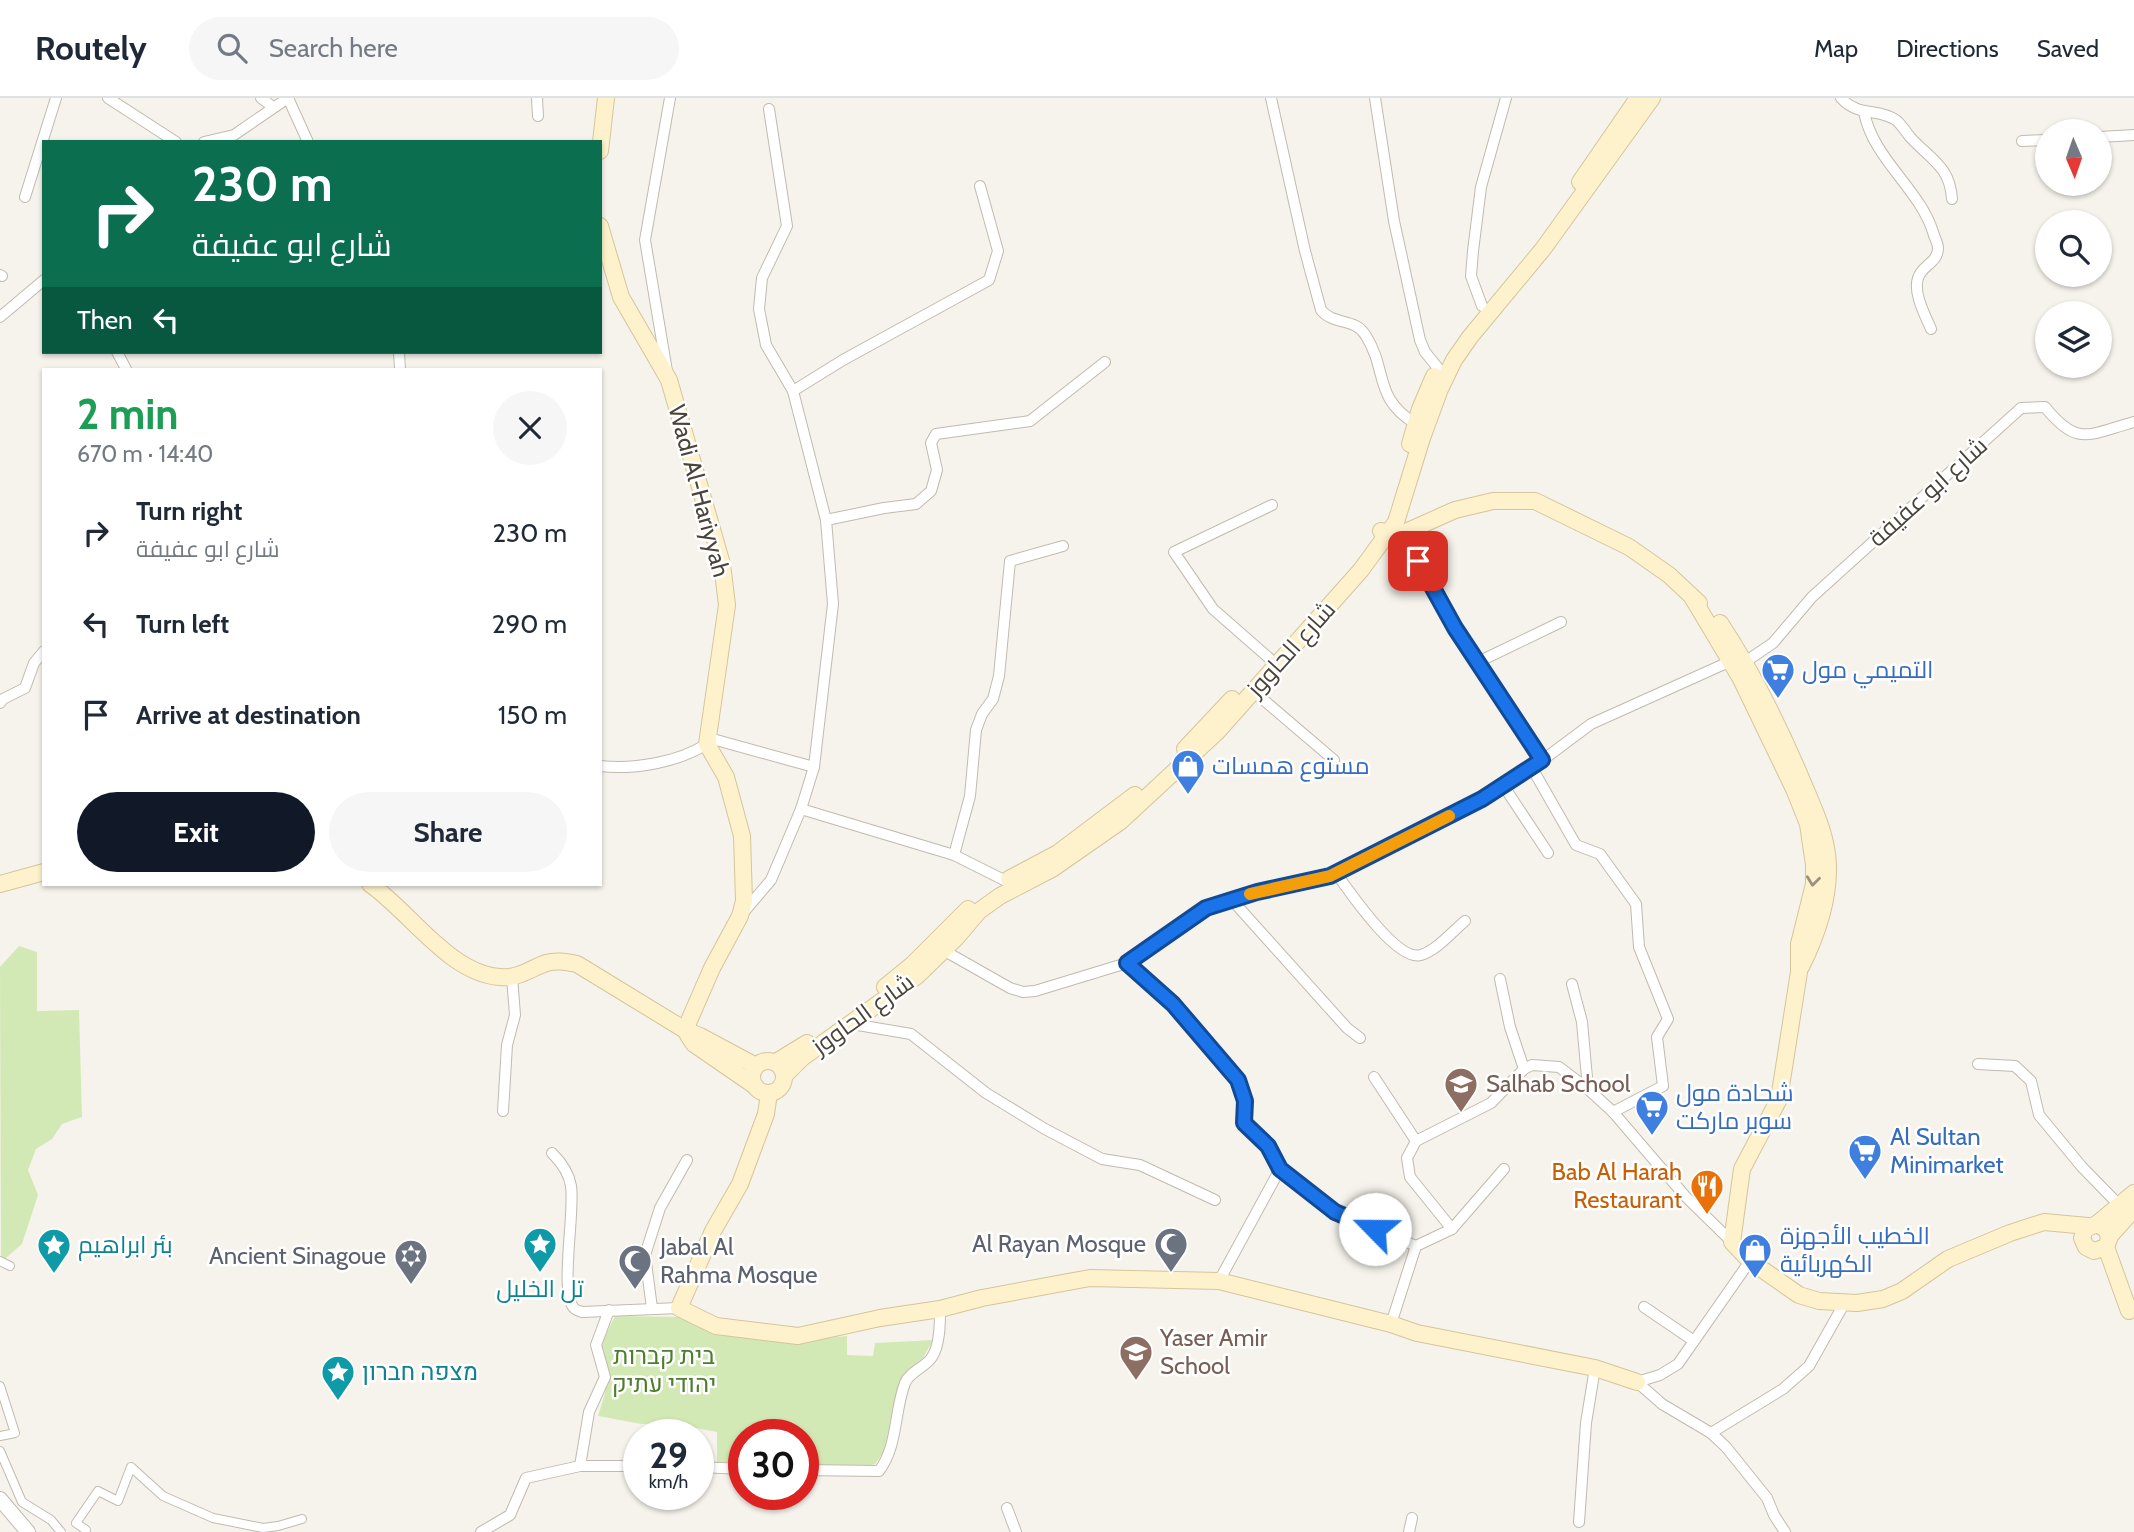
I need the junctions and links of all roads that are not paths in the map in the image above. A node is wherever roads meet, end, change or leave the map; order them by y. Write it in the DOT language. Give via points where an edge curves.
graph roads {
  1 [pos="56,98"];
  2 [pos="108,98"];
  3 [pos="261,98"];
  4 [pos="288,98"];
  5 [pos="537,98"];
  6 [pos="606,98"];
  7 [pos="670,98"];
  8 [pos="1271,98"];
  9 [pos="1375,98"];
  10 [pos="1506,98"];
  11 [pos="1638,98"];
  12 [pos="1652,98"];
  13 [pos="1841,98"];
  14 [pos="273,107"];
  15 [pos="769,109"];
  16 [pos="1864,112"];
  17 [pos="538,116"];
  18 [pos="2134,135"];
  19 [pos="2112,136"];
  20 [pos="43,140"];
  21 [pos="173,140"];
  22 [pos="213,140"];
  23 [pos="307,140"];
  24 [pos="601,140"];
  25 [pos="2035,140"];
  26 [pos="2022,141"];
  27 [pos="42,143"];
  28 [pos="980,186"];
  29 [pos="25,197"];
  30 [pos="1951,199"];
  31 [pos="602,233"];
  32 [pos="42,281"];
  33 [pos="1482,306"];
  34 [pos="0,317"];
  35 [pos="1931,329"];
  36 [pos="1105,362"];
  37 [pos="1438,368"];
  38 [pos="669,380"];
  39 [pos="793,391"];
  40 [pos="2134,422"];
  41 [pos="1416,424"];
  42 [pos="1272,505"];
  43 [pos="826,520"];
  44 [pos="1389,533"];
  45 [pos="1063,546"];
  46 [pos="1561,622"];
  47 [pos="42,653"];
  48 [pos="1269,658"];
  49 [pos="1738,662"];
  50 [pos="1478,663"];
  51 [pos="1253,691"];
  52 [pos="0,703"];
  53 [pos="708,741"];
  54 [pos="1334,760"];
  55 [pos="1542,760"];
  56 [pos="602,766"];
  57 [pos="814,767"];
  58 [pos="1532,768"];
  59 [pos="1503,785"];
  60 [pos="801,809"];
  61 [pos="1548,853"];
  62 [pos="954,855"];
  63 [pos="42,873"];
  64 [pos="1336,873"];
  65 [pos="1006,881"];
  66 [pos="0,884"];
  67 [pos="372,886"];
  68 [pos="1232,900"];
  69 [pos="740,916"];
  70 [pos="1465,921"];
  71 [pos="943,950"];
  72 [pos="1127,963"];
  73 [pos="512,977"];
  74 [pos="1500,979"];
  75 [pos="1572,984"];
  76 [pos="852,1024"];
  77 [pos="685,1030"];
  78 [pos="1360,1038"];
  79 [pos="1978,1064"];
  80 [pos="756,1066"];
  81 [pos="780,1069"];
  82 [pos="1524,1069"];
  83 [pos="1374,1077"];
  84 [pos="762,1089"];
  85 [pos="1588,1089"];
  86 [pos="503,1111"];
  87 [pos="1613,1112"];
  88 [pos="1416,1141"];
  89 [pos="552,1153"];
  90 [pos="687,1160"];
  91 [pos="1280,1169"];
  92 [pos="1504,1169"];
  93 [pos="2134,1193"];
  94 [pos="1215,1200"];
  95 [pos="2126,1207"];
  96 [pos="1452,1230"];
  97 [pos="2089,1234"];
  98 [pos="1732,1242"];
  99 [pos="2108,1242"];
  100 [pos="1416,1246"];
  101 [pos="0,1261"];
  102 [pos="1750,1261"];
  103 [pos="10,1266"];
  104 [pos="1219,1281"];
  105 [pos="1844,1304"];
  106 [pos="1644,1307"];
  107 [pos="652,1308"];
  108 [pos="679,1308"];
  109 [pos="940,1309"];
  110 [pos="609,1310"];
  111 [pos="2131,1315"];
  112 [pos="1391,1324"];
  113 [pos="1694,1341"];
  114 [pos="1595,1368"];
  115 [pos="1637,1382"];
  116 [pos="0,1385"];
  117 [pos="1711,1433"];
  118 [pos="0,1436"];
  119 [pos="0,1451"];
  120 [pos="580,1466"];
  121 [pos="623,1466"];
  122 [pos="819,1470"];
  123 [pos="0,1499"];
  124 [pos="1007,1508"];
  125 [pos="1412,1518"];
  126 [pos="302,1519"];
  127 [pos="1579,1522"];
  128 [pos="86,1530"];
  129 [pos="28,1532"];
  130 [pos="61,1532"];
  131 [pos="481,1532"];
  132 [pos="1016,1532"];
  133 [pos="1409,1532"];
  134 [pos="1785,1532"];
  1 -- 20 [label="street"];
  2 -- 21 [label="street"];
  3 -- 14 [label="street"];
  4 -- 14 [label="street"];
  4 -- 23 [label="street"];
  5 -- 17 [label="street"];
  6 -- 24 [label="main road"];
  7 -- 38 [label="street" via="645,240"];
  8 -- 41 [label="street" via="1321,310 1327,318 1358,326 1367,336 1392,405"];
  9 -- 37 [label="street" via="1394,221 1420,340"];
  10 -- 33 [label="street" via="1481,187 1473,251 1471,276"];
  11 -- 33 [label="main road" via="1560,211"];
  12 -- 44 [label="main road, شارع الحاووز" via="1551,239 1454,360"];
  13 -- 16 [label="street"];
  14 -- 22 [label="street" via="234,135"];
  15 -- 39 [label="street" via="786,226 762,278 759,309 766,345"];
  16 -- 30 [label="street" via="1896,120 1943,168 1950,181"];
  16 -- 35 [label="street" via="1876,145 1926,216 1938,248 1934,261 1917,281"];
  18 -- 19 [label="street"];
  25 -- 26 [label="street"];
  27 -- 29 [label="street"];
  28 -- 39 [label="street" via="998,251 989,280"];
  31 -- 38 [label="main road, Wadi Al-Hariyyah" via="621,297"];
  32 -- 34 [label="street"];
  33 -- 37 [label="main road"];
  36 -- 43 [label="street" via="1030,421 936,434 930,443 937,470 931,491 916,504"];
  37 -- 41 [label="main road"];
  38 -- 53 [label="main road, Wadi Al-Hariyyah" via="722,564 727,605"];
  39 -- 43 [label="street"];
  40 -- 49 [label="street, شارع ابو عفيفة" via="2081,436 2061,427 2045,407 2021,408 1812,597 1773,643"];
  41 -- 44 [label="main road"];
  42 -- 48 [label="street" via="1174,552 1213,609"];
  43 -- 57 [label="street" via="833,604"];
  44 -- 48 [label="main road" via="1370,544"];
  44 -- 49 [label="main road" via="1493,501 1535,500 1629,547 1669,575 1718,620"];
  44 -- 50 [label="street" via="1418,561"];
  44 -- 51 [label="main road, شارع الحاووز"];
  45 -- 62 [label="street" via="1010,561 999,676 976,730 970,796"];
  46 -- 50 [label="street"];
  47 -- 52 [label="street" via="25,688"];
  48 -- 65 [label="main road" via="1135,796 1058,853"];
  49 -- 55 [label="street, شارع ابو عفيفة" via="1591,724"];
  49 -- 98 [label="main road" via="1794,762 1820,824 1828,864 1812,945 1798,972 1779,1099 1742,1169"];
  50 -- 55 [label="street"];
  51 -- 54 [label="street"];
  51 -- 71 [label="main road, شارع الحاووز" via="1217,732 1121,821 1052,869 979,911"];
  53 -- 56 [label="street" via="694,752 636,766"];
  53 -- 57 [label="street"];
  53 -- 69 [label="main road" via="726,777 741,836 745,887"];
  55 -- 58 [label="street, شارع ابو عفيفة"];
  57 -- 60 [label="street"];
  58 -- 59 [label="street, شارع ابو عفيفة"];
  58 -- 87 [label="street" via="1576,845 1600,854 1636,904 1639,947 1668,1019 1657,1037 1663,1086"];
  59 -- 61 [label="street"];
  59 -- 64 [label="street, شارع ابو عفيفة"];
  60 -- 62 [label="street"];
  60 -- 69 [label="street" via="771,880"];
  62 -- 65 [label="street"];
  63 -- 66 [label="main road"];
  64 -- 68 [label="street, شارع ابو عفيفة"];
  64 -- 70 [label="street" via="1365,912 1409,955 1428,952"];
  65 -- 81 [label="main road" via="975,901 912,965"];
  67 -- 73 [label="main road" via="455,959 477,971"];
  68 -- 72 [label="street, شارع ابو عفيفة" via="1206,908"];
  68 -- 78 [label="street"];
  69 -- 77 [label="main road"];
  71 -- 72 [label="street, شارع ابو عفيفة" via="1023,992"];
  71 -- 76 [label="main road, شارع الحاووز" via="917,976"];
  72 -- 91 [label="street" via="1173,1004 1238,1080 1245,1101 1244,1123 1268,1146"];
  73 -- 77 [label="main road" via="546,963 577,964"];
  73 -- 86 [label="street" via="515,1015 506,1045"];
  74 -- 82 [label="street"];
  75 -- 85 [label="street" via="1582,1022"];
  76 -- 81 [label="main road, شارع الحاووز"];
  76 -- 94 [label="street" via="911,1034 986,1093 1045,1129 1102,1160 1140,1165"];
  77 -- 80 [label="main road"];
  77 -- 84 [label="main road" via="694,1044"];
  79 -- 95 [label="street" via="2015,1066 2031,1081 2039,1115 2082,1167"];
  80 -- 81 [label="main road" via="765,1061"];
  80 -- 84 [label="main road" via="752,1076"];
  81 -- 84 [label="main road" via="782,1085"];
  82 -- 85 [label="street" via="1532,1065 1559,1067"];
  82 -- 88 [label="street" via="1491,1103"];
  83 -- 88 [label="street"];
  84 -- 108 [label="main road" via="766,1114 740,1184"];
  85 -- 87 [label="street"];
  87 -- 98 [label="street" via="1685,1196"];
  88 -- 96 [label="street" via="1407,1158 1410,1177"];
  89 -- 110 [label="street" via="571,1186 571,1305 582,1312"];
  90 -- 107 [label="street" via="660,1208 645,1255"];
  91 -- 100 [label="street" via="1335,1212"];
  91 -- 104 [label="street"];
  92 -- 96 [label="street"];
  93 -- 95 [label="main road"];
  95 -- 97 [label="main road"];
  95 -- 99 [label="main road"];
  96 -- 100 [label="street"];
  97 -- 99 [label="main road" via="2098,1251"];
  97 -- 99 [label="main road" via="2105,1227"];
  97 -- 105 [label="main road" via="2044,1222 1948,1259 1895,1294"];
  97 -- 111 [label="main road"];
  98 -- 102 [label="main road"];
  99 -- 111 [label="main road"];
  100 -- 112 [label="street"];
  101 -- 103 [label="street"];
  102 -- 105 [label="main road" via="1799,1295"];
  102 -- 113 [label="street"];
  104 -- 109 [label="main road" via="1090,1278"];
  104 -- 112 [label="main road"];
  105 -- 117 [label="street" via="1810,1366 1783,1389"];
  106 -- 113 [label="street"];
  107 -- 108 [label="street"];
  107 -- 110 [label="street"];
  108 -- 109 [label="main road" via="716,1326 797,1336"];
  109 -- 122 [label="street" via="933,1357 906,1381 896,1429 879,1471"];
  110 -- 120 [label="street" via="596,1345 605,1377 589,1412"];
  112 -- 114 [label="main road"];
  113 -- 115 [label="street" via="1678,1364"];
  114 -- 115 [label="main road"];
  114 -- 127 [label="street"];
  115 -- 117 [label="street" via="1662,1404"];
  116 -- 118 [label="street" via="15,1433"];
  117 -- 134 [label="street" via="1767,1498"];
  119 -- 130 [label="street" via="22,1502"];
  120 -- 121 [label="street"];
  120 -- 131 [label="street" via="526,1478 510,1515"];
  123 -- 129 [label="street"];
  124 -- 132 [label="street"];
  125 -- 133 [label="street"];
  126 -- 128 [label="street" via="263,1528 229,1523 163,1496 131,1467 118,1501 98,1491 76,1523"];
}
